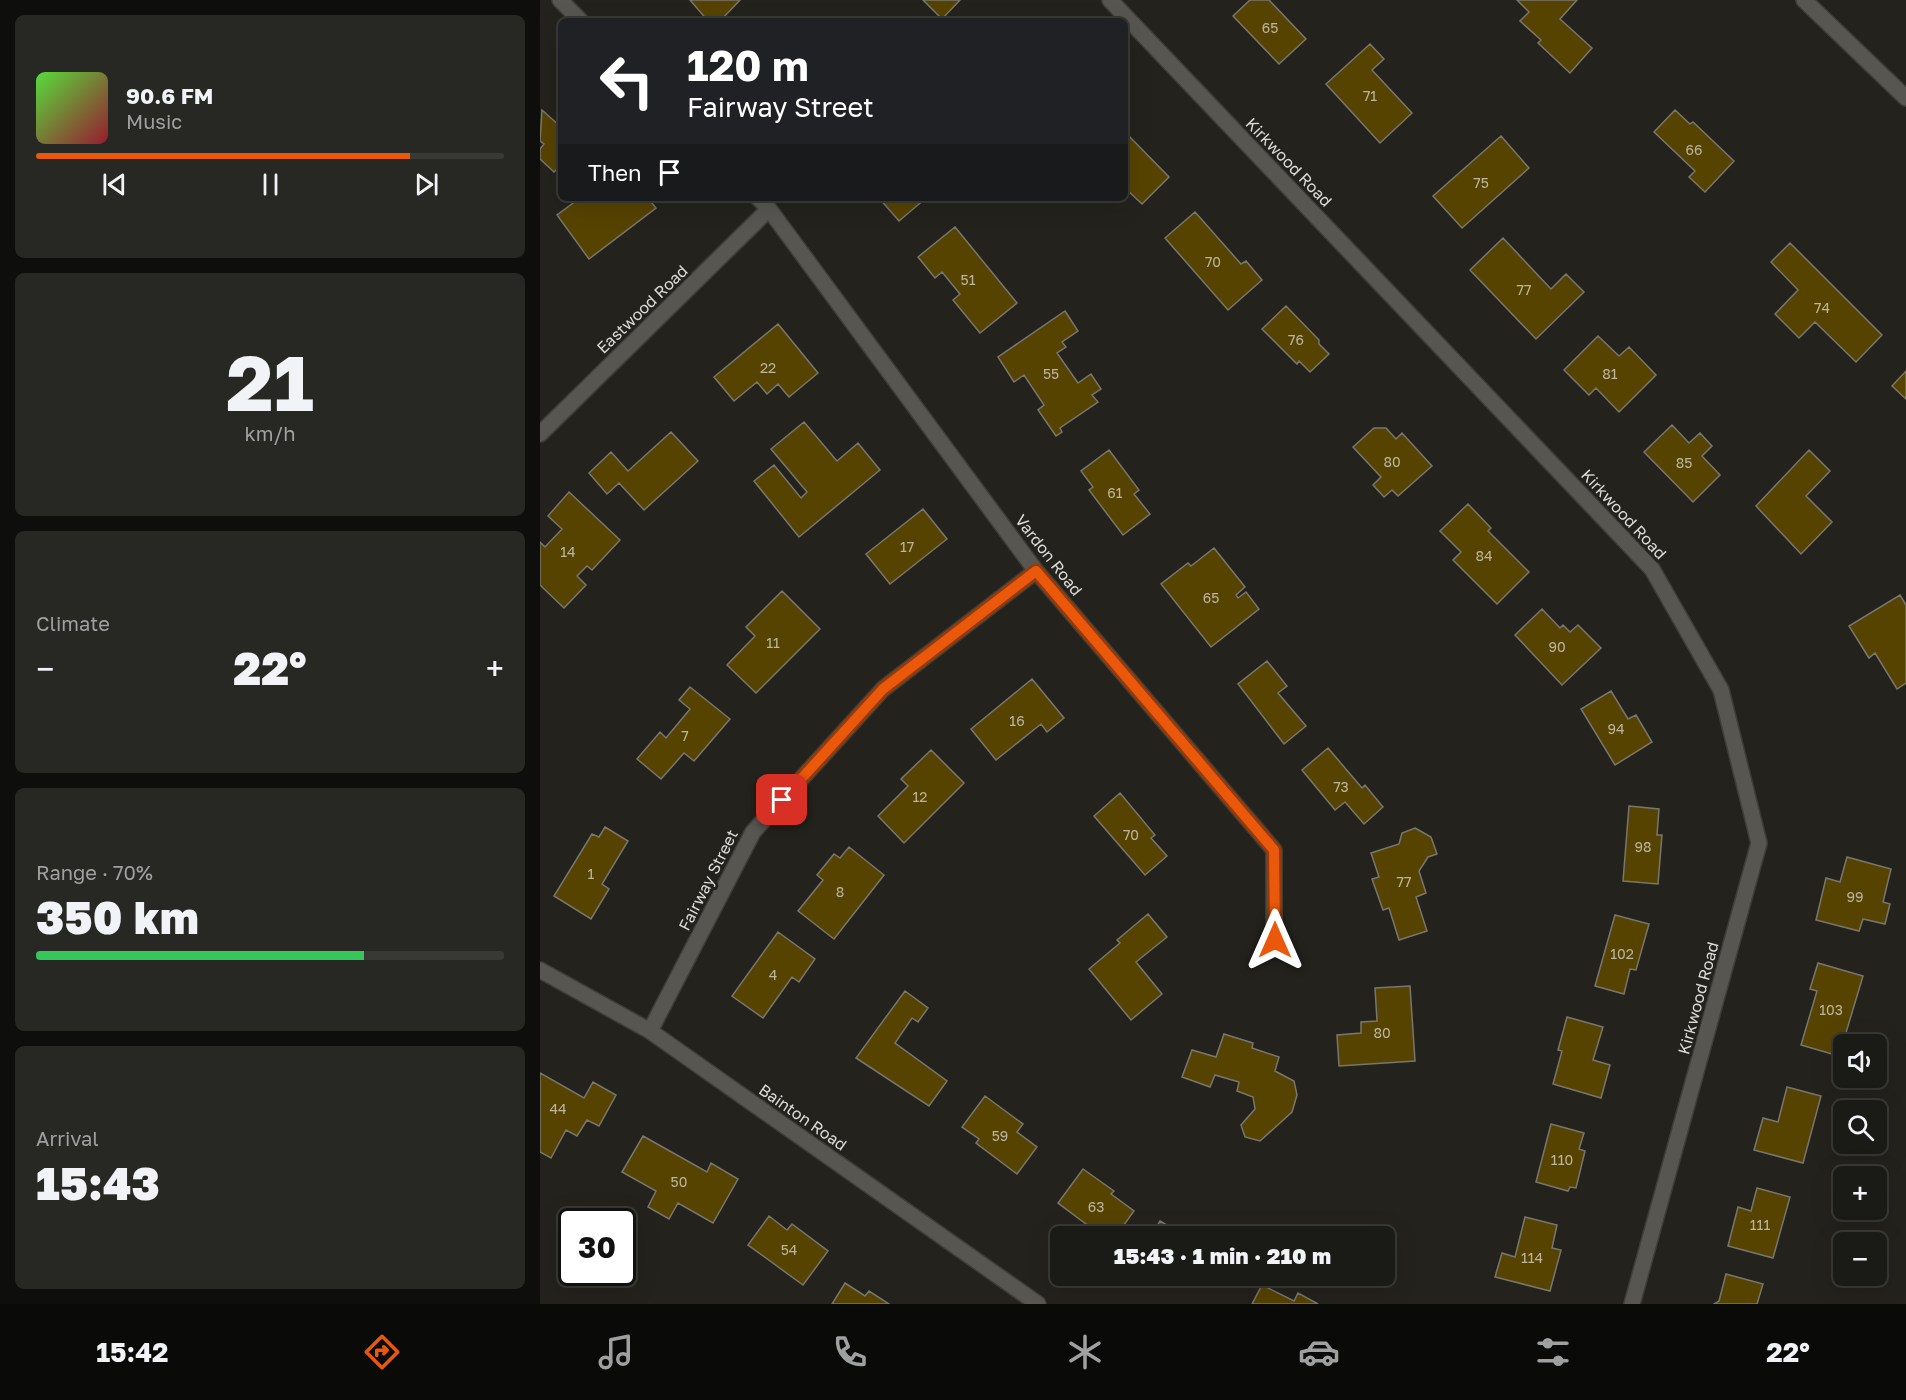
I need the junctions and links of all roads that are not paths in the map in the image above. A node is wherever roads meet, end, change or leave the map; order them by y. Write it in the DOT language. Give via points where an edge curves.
graph roads {
  1 [pos="560,0"];
  2 [pos="1110,0"];
  3 [pos="1804,0"];
  4 [pos="578,18"];
  5 [pos="1127,18"];
  6 [pos="1128,19"];
  7 [pos="1906,98"];
  8 [pos="761,201"];
  9 [pos="770,209"];
  10 [pos="540,434"];
  11 [pos="1036,571"];
  12 [pos="1275,940"];
  13 [pos="540,970"];
  14 [pos="650,1031"];
  15 [pos="1038,1304"];
  16 [pos="1632,1304"];
  1 -- 4 [label="street"];
  2 -- 5 [label="street, Kirkwood Road"];
  3 -- 7 [label="street"];
  6 -- 16 [label="street, Kirkwood Road" via="1652,568 1721,690 1759,843"];
  8 -- 9 [label="street, Vardon Road"];
  9 -- 10 [label="street, Eastwood Road"];
  9 -- 11 [label="street, Vardon Road"];
  11 -- 12 [label="street, Vardon Road" via="1274,850"];
  11 -- 14 [label="street, Fairway Street" via="883,689 753,832"];
  13 -- 14 [label="street, Bainton Road"];
  14 -- 15 [label="street, Bainton Road"];
}
